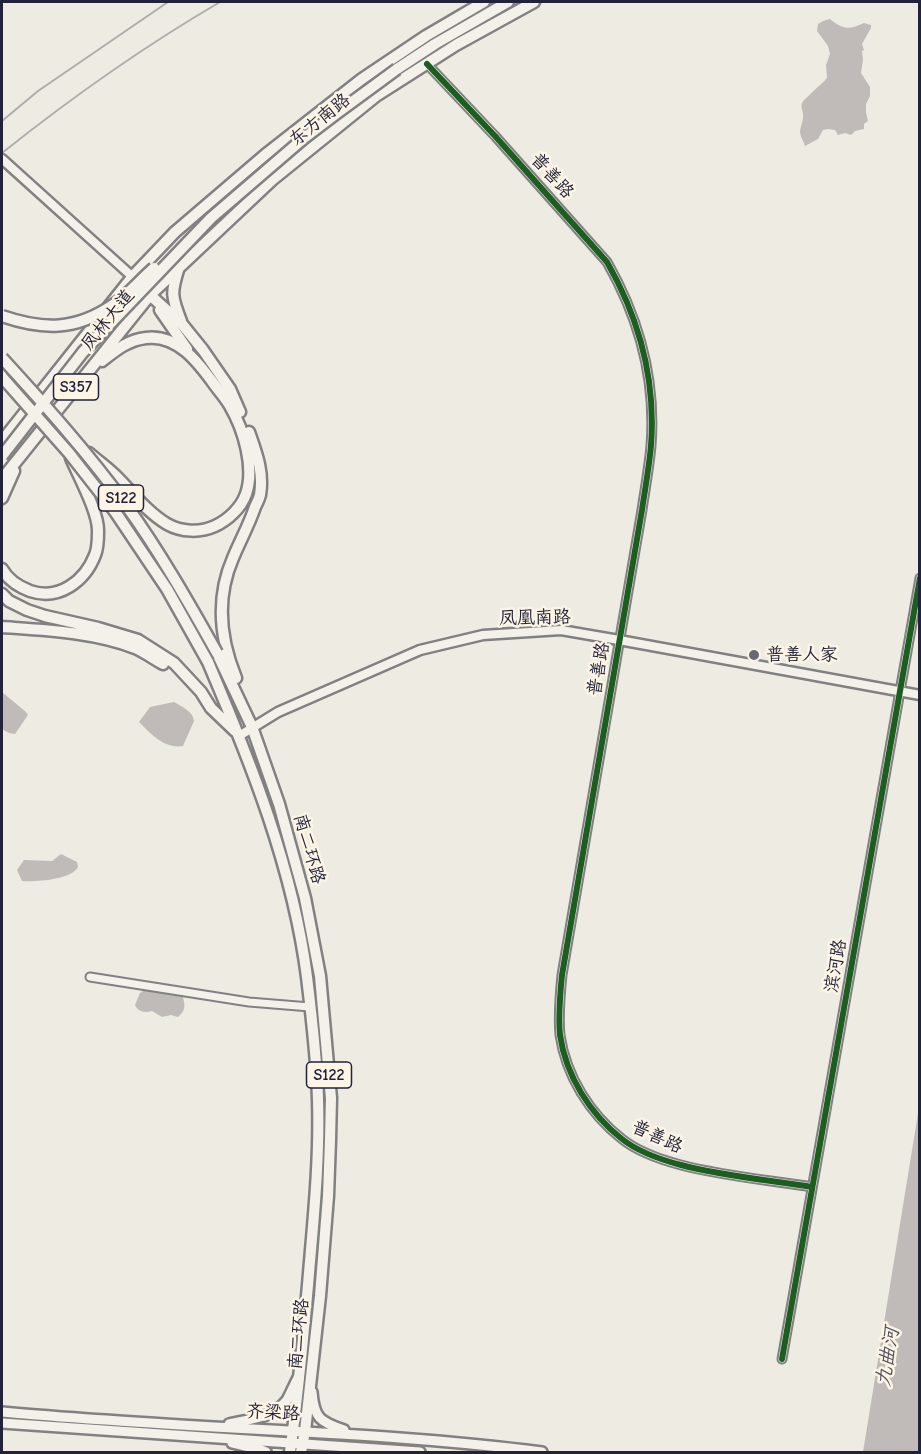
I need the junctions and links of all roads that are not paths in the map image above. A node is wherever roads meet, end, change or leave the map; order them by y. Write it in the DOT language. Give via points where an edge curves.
graph roads {
  1 [pos="484,2"];
  2 [pos="508,2"];
  3 [pos="534,2"];
  4 [pos="427,64"];
  5 [pos="2,159"];
  6 [pos="211,218"];
  7 [pos="179,266"];
  8 [pos="133,276"];
  9 [pos="150,295"];
  10 [pos="2,316"];
  11 [pos="182,324"];
  12 [pos="2,358"];
  13 [pos="196,361"];
  14 [pos="85,374"];
  15 [pos="2,376"];
  16 [pos="74,439"];
  17 [pos="2,441"];
  18 [pos="25,449"];
  19 [pos="69,453"];
  20 [pos="2,456"];
  21 [pos="2,479"];
  22 [pos="2,498"];
  23 [pos="2,569"];
  24 [pos="920,578"];
  25 [pos="2,594"];
  26 [pos="2,627"];
  27 [pos="98,633"];
  28 [pos="619,640"];
  29 [pos="899,692"];
  30 [pos="920,695"];
  31 [pos="252,727"];
  32 [pos="239,736"];
  33 [pos="90,977"];
  34 [pos="310,1007"];
  35 [pos="330,1140"];
  36 [pos="318,1141"];
  37 [pos="812,1187"];
  38 [pos="782,1359"];
  39 [pos="306,1374"];
  40 [pos="2,1412"];
  41 [pos="2,1423"];
  42 [pos="216,1426"];
  43 [pos="293,1430"];
  44 [pos="305,1431"];
  45 [pos="357,1435"];
  46 [pos="212,1438"];
  47 [pos="296,1448"];
  48 [pos="354,1448"];
  49 [pos="266,1452"];
  50 [pos="335,1452"];
  51 [pos="420,1452"];
  52 [pos="542,1452"];
  1 -- 8 [label="main road, 东方南路" via="362,78 184,224"];
  2 -- 6 [label="main road, bridge" via="435,44 337,112"];
  3 -- 4 [label="main road, 东方南路"];
  4 -- 7 [label="main road, 东方南路" via="376,96 272,180"];
  4 -- 28 [label="street, 普善路" via="607,262 633,317 650,386 651,447"];
  5 -- 8 [label="street"];
  6 -- 10 [label="main road, bridge" via="113,305 94,316 53,327"];
  6 -- 20 [label="main road, bridge" via="83,352"];
  7 -- 9 [label="main road, 东方南路"];
  7 -- 11 [label="main road" via="172,290"];
  8 -- 9 [label="street"];
  8 -- 17 [label="main road, 凤林大道 / S357"];
  9 -- 11 [label="main road"];
  9 -- 13 [label="main road"];
  9 -- 14 [label="main road, 凤林大道 / S357"];
  11 -- 31 [label="main road" via="230,389 260,465 260,495 232,559 221,602 223,635"];
  12 -- 16 [label="main road, 南二环路 / S122, bridge"];
  13 -- 14 [label="main road" via="183,348 147,337 125,343"];
  13 -- 16 [label="main road, bridge" via="230,406 245,440 249,472 246,495 222,523 206,530 187,531 168,525"];
  14 -- 18 [label="main road, 凤林大道 / S357"];
  15 -- 19 [label="main road, 南二环路 / S122, bridge"];
  16 -- 31 [label="main road, 南二环路 / S122, bridge" via="127,506 179,584"];
  18 -- 21 [label="main road, 凤林大道 / S357"];
  18 -- 22 [label="main road"];
  19 -- 23 [label="main road, bridge" via="99,529 96,553 83,577 52,594 36,593 7,578"];
  19 -- 32 [label="main road, 南二环路 / S122, bridge" via="161,580 208,662"];
  24 -- 29 [label="street, 滨河路"];
  25 -- 27 [label="main road" via="36,613"];
  26 -- 27 [label="main road"];
  27 -- 32 [label="main road" via="138,640 174,663"];
  28 -- 29 [label="street, 凤凰南路"];
  28 -- 31 [label="street, 凤凰南路" via="561,630 483,635 420,650"];
  28 -- 37 [label="street, 普善路" via="558,1006 560,1036 568,1064 582,1096 600,1119 623,1140 648,1153 705,1170"];
  29 -- 30 [label="street, 凤凰南路"];
  29 -- 37 [label="street, 滨河路"];
  31 -- 32 [label="street, 凤凰南路"];
  31 -- 35 [label="main road, 南二环路 / S122" via="292,849 314,941 327,1043"];
  32 -- 34 [label="main road, 南二环路 / S122" via="266,809 292,899"];
  33 -- 34 [label="street" via="249,1002"];
  34 -- 36 [label="main road, 南二环路 / S122"];
  35 -- 36 [label="main road"];
  35 -- 39 [label="main road, 南二环路 / S122" via="320,1296"];
  36 -- 39 [label="main road, 南二环路 / S122"];
  37 -- 38 [label="street, 滨河路"];
  39 -- 42 [label="main road" via="272,1413"];
  39 -- 43 [label="main road, 南二环路 / S122"];
  39 -- 44 [label="main road, 南二环路 / S122"];
  39 -- 45 [label="main road" via="317,1416 328,1425"];
  40 -- 42 [label="main road, 齐梁路"];
  41 -- 46 [label="main road, 齐梁路"];
  42 -- 43 [label="main road, 齐梁路"];
  43 -- 44 [label="main road, 齐梁路"];
  43 -- 47 [label="main road, S122"];
  44 -- 45 [label="main road, 齐梁路"];
  44 -- 47 [label="main road, S122"];
  45 -- 52 [label="main road, 齐梁路"];
  46 -- 47 [label="main road, 齐梁路"];
  46 -- 49 [label="main road"];
  47 -- 48 [label="main road, 齐梁路"];
  48 -- 50 [label="main road"];
  48 -- 51 [label="main road, 齐梁路"];
}
